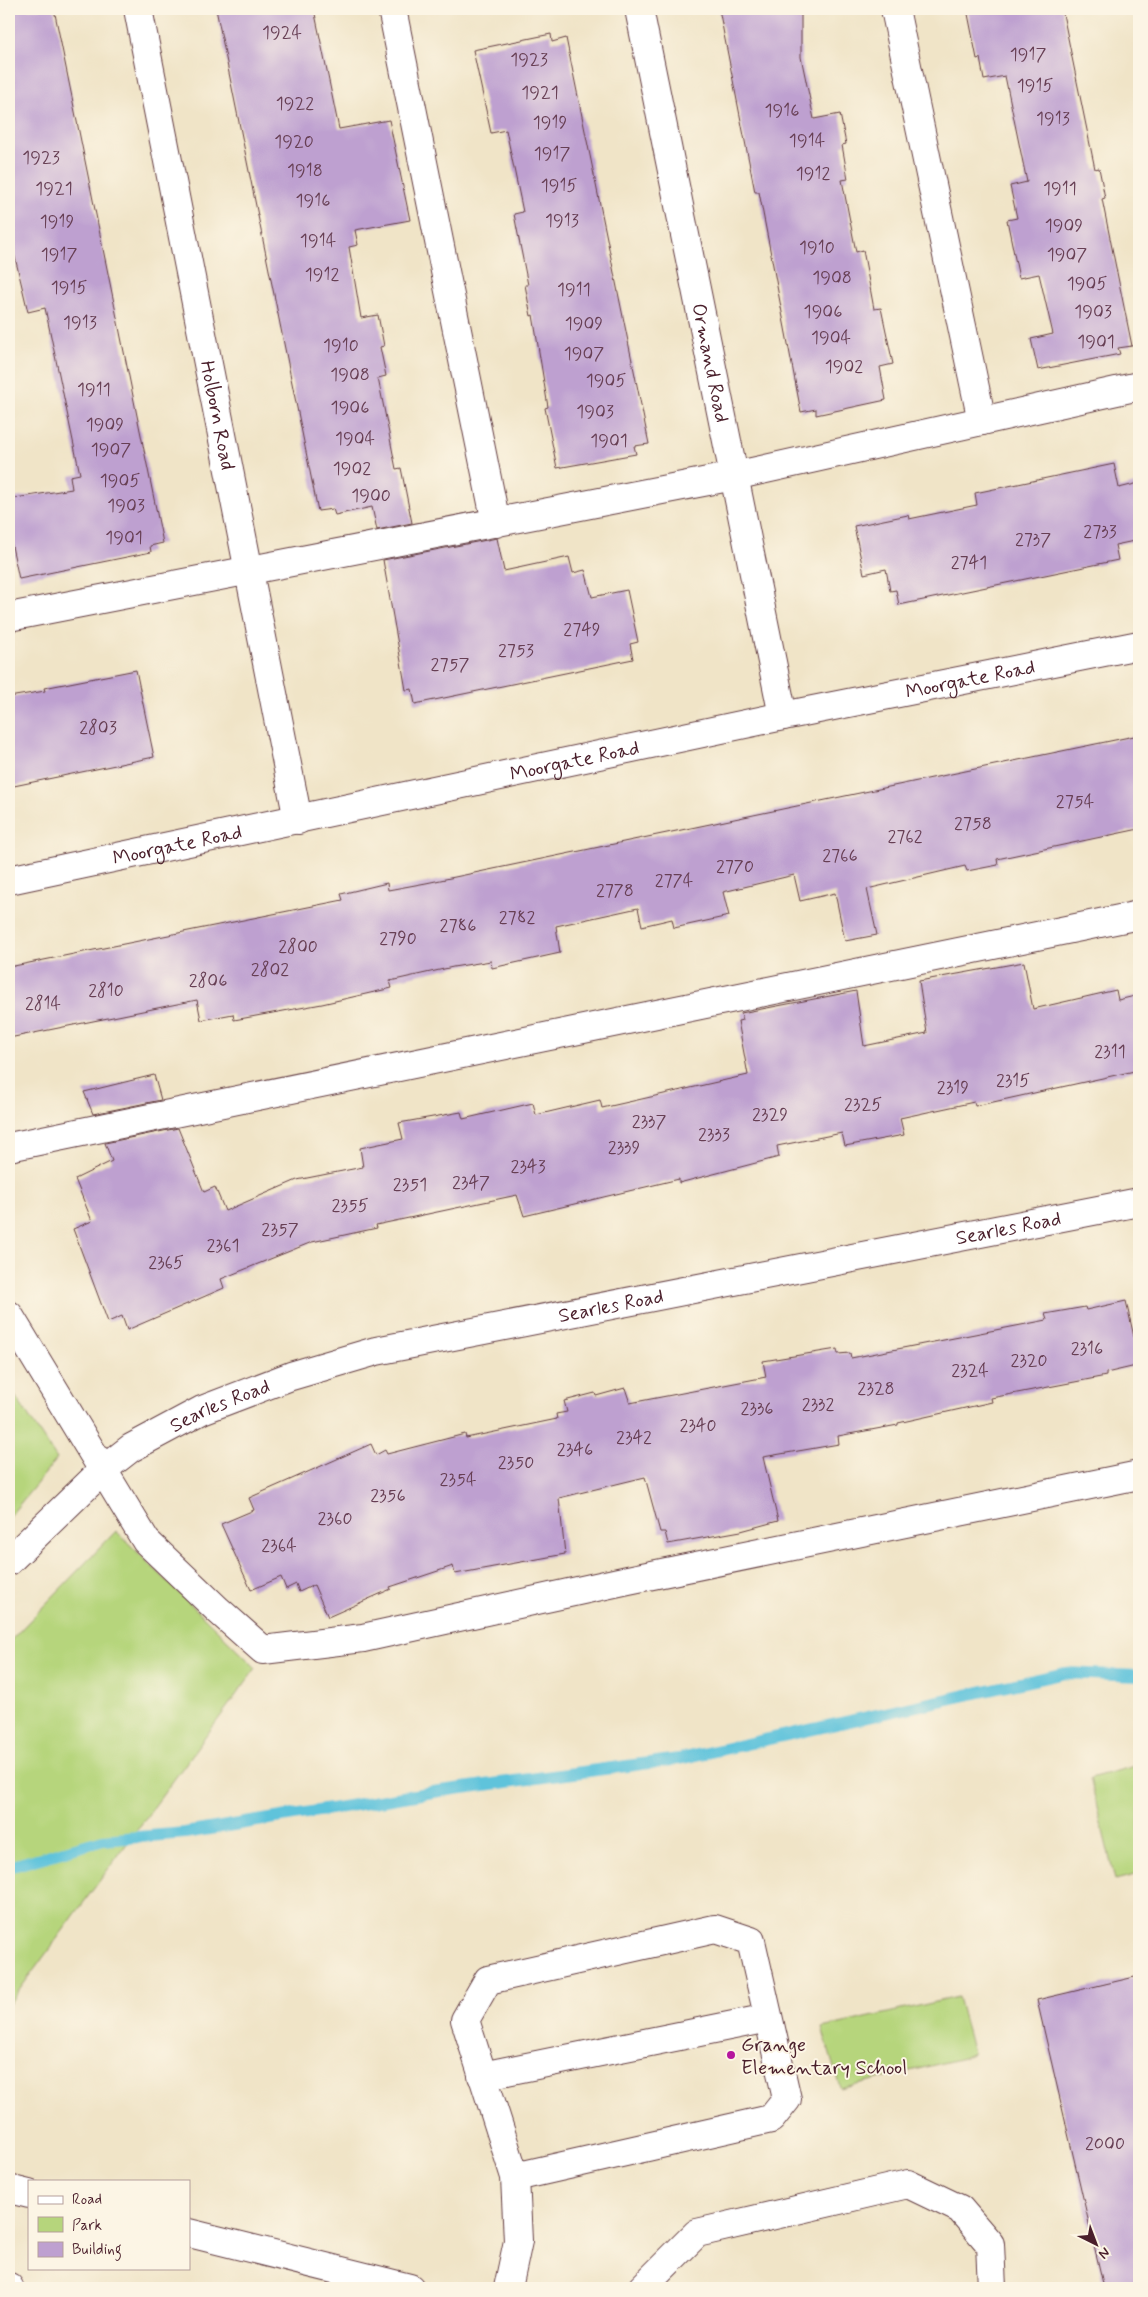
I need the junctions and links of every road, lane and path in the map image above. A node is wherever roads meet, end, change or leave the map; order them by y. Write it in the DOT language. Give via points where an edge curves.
graph roads {
  1 [pos="138,9"];
  2 [pos="392,9"];
  3 [pos="639,9"];
  4 [pos="895,9"];
  5 [pos="1139,386"];
  6 [pos="982,421"];
  7 [pos="734,476"];
  8 [pos="496,523"];
  9 [pos="249,571"];
  10 [pos="10,611"];
  11 [pos="1139,645"];
  12 [pos="783,716"];
  13 [pos="298,820"];
  14 [pos="9,880"];
  15 [pos="1139,915"];
  16 [pos="9,1147"];
  17 [pos="1139,1202"];
  18 [pos="9,1315"];
  19 [pos="104,1469"];
  20 [pos="1139,1475"];
  21 [pos="9,1560"];
  22 [pos="768,2018"];
  23 [pos="482,2076"];
  24 [pos="515,2177"];
  25 [pos="9,2189"];
  26 [pos="28,2194"];
  27 [pos="190,2234"];
  28 [pos="410,2288"];
  29 [pos="508,2288"];
  30 [pos="642,2288"];
  31 [pos="992,2288"];
  1 -- 9 [label="street, Holborn Road"];
  2 -- 8 [label="street"];
  3 -- 7 [label="street, Ormand Road"];
  4 -- 6 [label="street"];
  5 -- 6 [label="street"];
  6 -- 7 [label="street"];
  7 -- 8 [label="street"];
  7 -- 12 [label="street, Ormand Road"];
  8 -- 9 [label="street"];
  9 -- 10 [label="street"];
  9 -- 13 [label="street, Holborn Road"];
  11 -- 12 [label="street, Moorgate Road"];
  12 -- 13 [label="street, Moorgate Road"];
  13 -- 14 [label="street, Moorgate Road"];
  15 -- 16 [label="street"];
  17 -- 19 [label="street, Searles Road" via="376,1351 291,1376 202,1410 131,1448"];
  18 -- 19 [label="street"];
  19 -- 20 [label="street" via="146,1541 263,1650 363,1638"];
  19 -- 21 [label="street, Searles Road"];
  22 -- 23 [label="street"];
  22 -- 23 [label="street" via="751,1941 715,1929 488,1980 466,2020"];
  22 -- 24 [label="street" via="787,2099 771,2119"];
  23 -- 24 [label="street"];
  24 -- 29 [label="street" via="518,2241"];
  25 -- 26 [label="street"];
  27 -- 28 [label="street"];
  30 -- 31 [label="street" via="697,2233 908,2184 960,2209 990,2244"];
}
